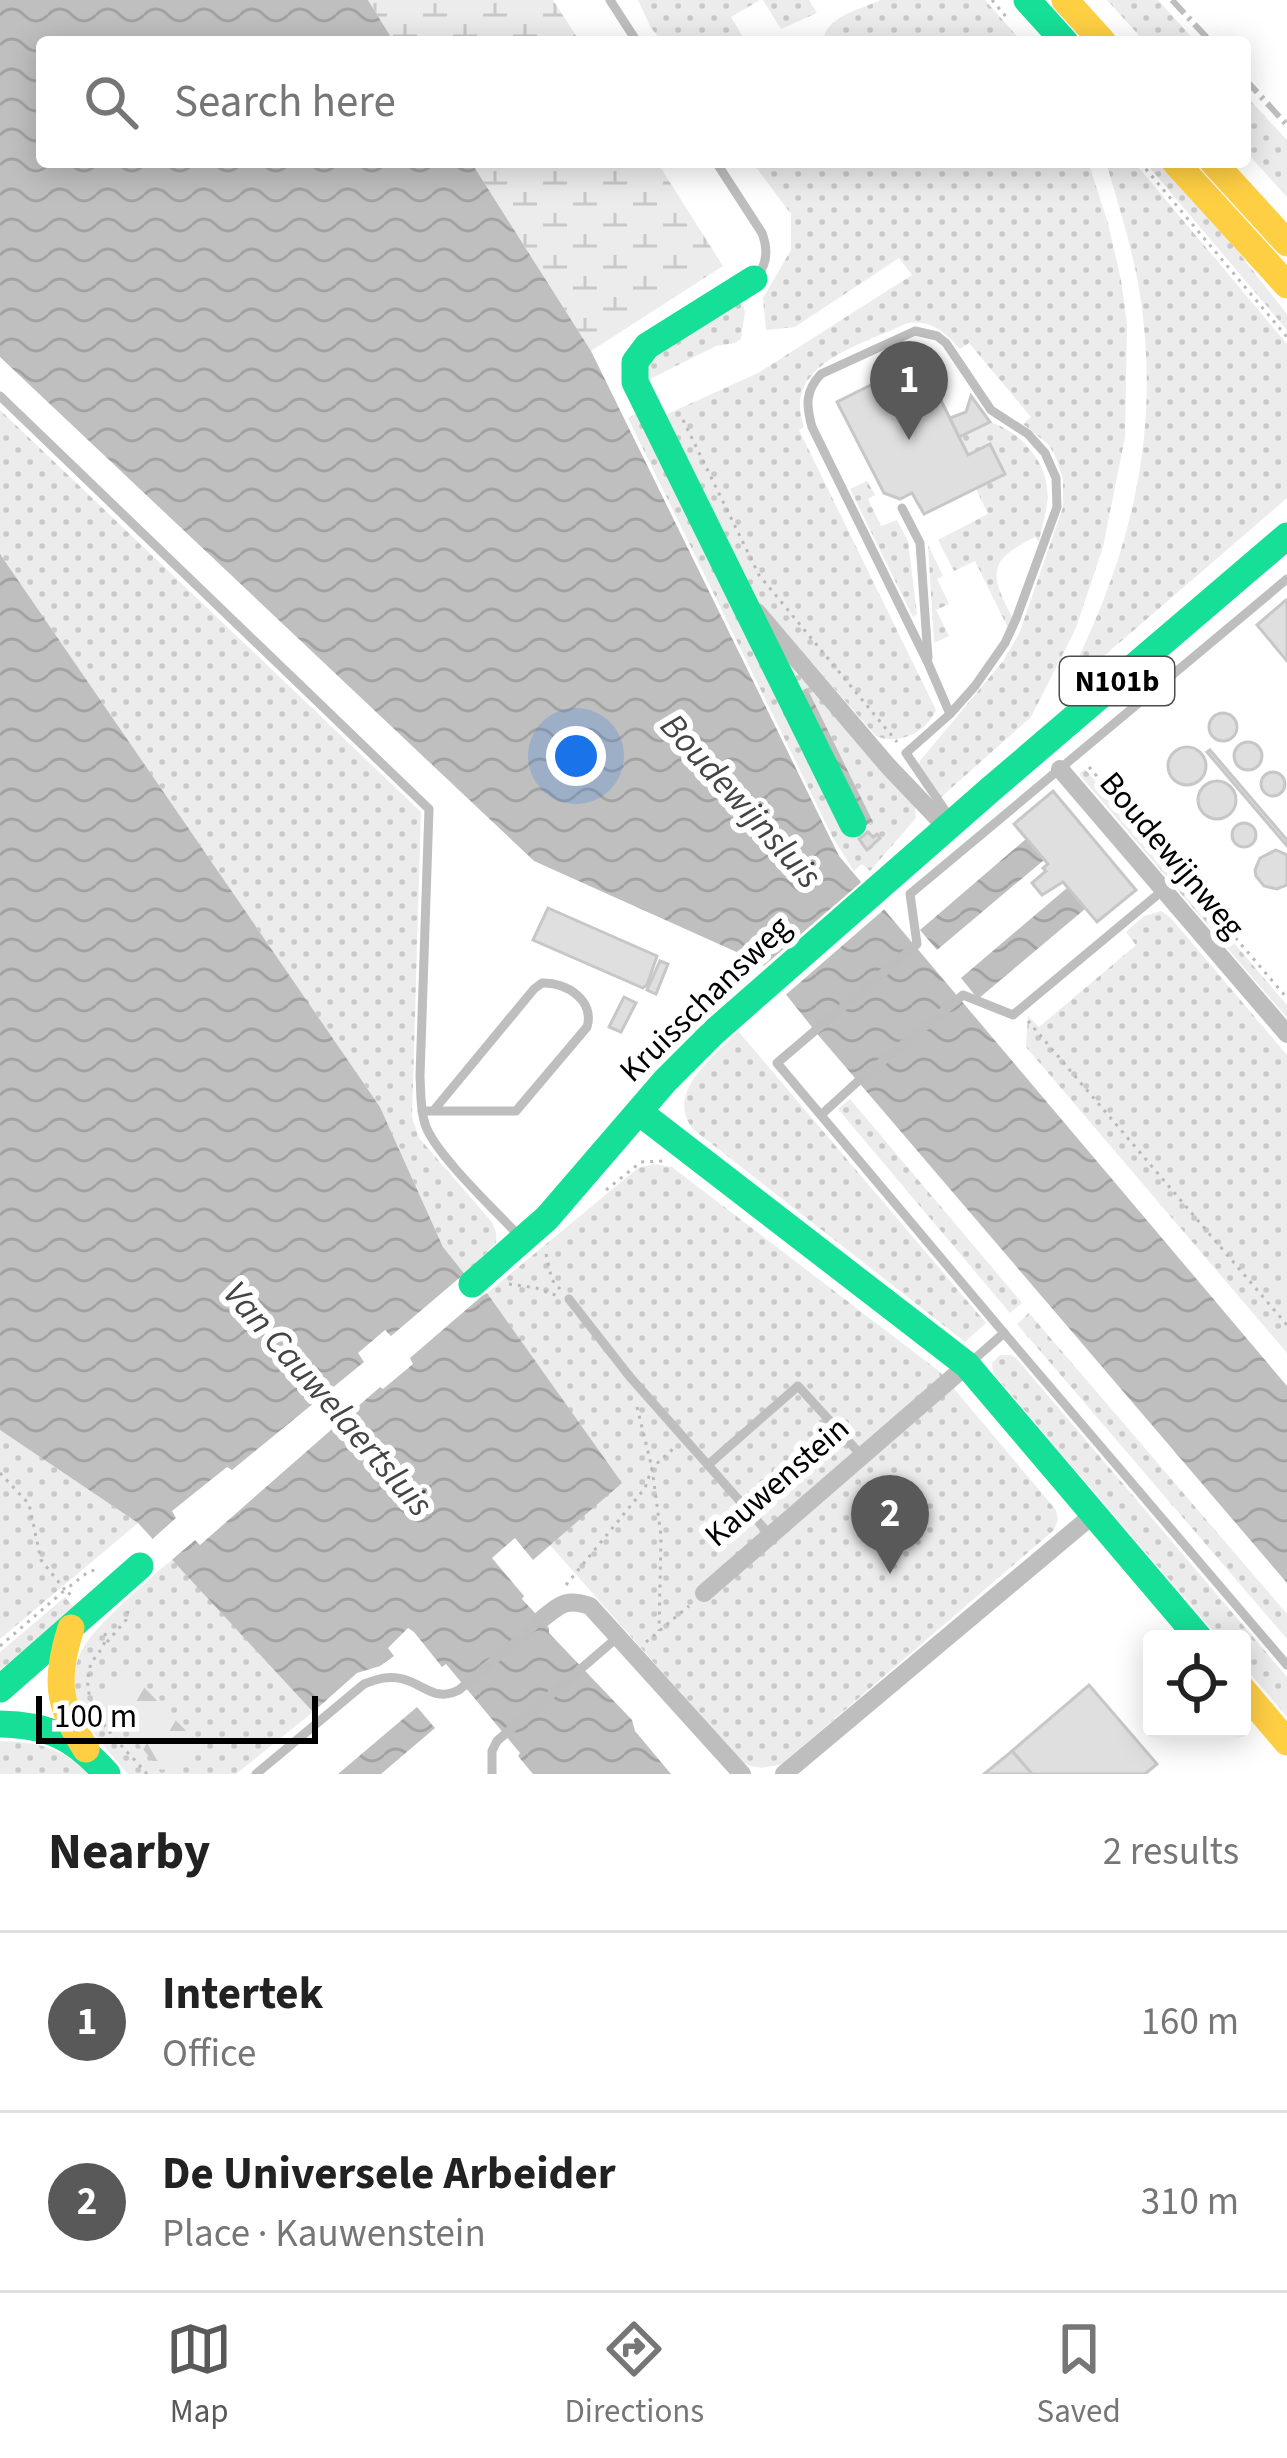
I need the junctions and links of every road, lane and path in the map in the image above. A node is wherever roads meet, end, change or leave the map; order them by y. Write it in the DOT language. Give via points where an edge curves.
graph roads {
  1 [pos="610,0"];
  2 [pos="1027,0"];
  3 [pos="1065,0"];
  4 [pos="633,36"];
  5 [pos="1060,36"];
  6 [pos="1098,36"];
  7 [pos="720,168"];
  8 [pos="1145,168"];
  9 [pos="1180,168"];
  10 [pos="1218,168"];
  11 [pos="1287,243"];
  12 [pos="754,279"];
  13 [pos="1287,285"];
  14 [pos="1287,337"];
  15 [pos="0,396"];
  16 [pos="683,421"];
  17 [pos="902,508"];
  18 [pos="1287,536"];
  19 [pos="1287,579"];
  20 [pos="742,594"];
  21 [pos="928,663"];
  22 [pos="950,714"];
  23 [pos="906,753"];
  24 [pos="1060,769"];
  25 [pos="854,824"];
  26 [pos="951,826"];
  27 [pos="1162,891"];
  28 [pos="1287,998"];
  29 [pos="1019,1010"];
  30 [pos="1287,1034"];
  31 [pos="434,1110"];
  32 [pos="422,1111"];
  33 [pos="639,1112"];
  34 [pos="821,1115"];
  35 [pos="674,1163"];
  36 [pos="595,1198"];
  37 [pos="534,1247"];
  38 [pos="472,1284"];
  39 [pos="569,1299"];
  40 [pos="1287,1324"];
  41 [pos="1004,1333"];
  42 [pos="967,1365"];
  43 [pos="630,1377"];
  44 [pos="685,1439"];
  45 [pos="862,1456"];
  46 [pos="708,1465"];
  47 [pos="652,1468"];
  48 [pos="0,1473"];
  49 [pos="1094,1514"];
  50 [pos="770,1535"];
  51 [pos="140,1566"];
  52 [pos="65,1590"];
  53 [pos="704,1593"];
  54 [pos="562,1603"];
  55 [pos="542,1618"];
  56 [pos="80,1620"];
  57 [pos="1192,1630"];
  58 [pos="659,1631"];
  59 [pos="619,1636"];
  60 [pos="0,1646"];
  61 [pos="634,1653"];
  62 [pos="1287,1665"];
  63 [pos="0,1689"];
  64 [pos="1251,1700"];
  65 [pos="0,1724"];
  66 [pos="1287,1742"];
  67 [pos="86,1749"];
  68 [pos="107,1774"];
  69 [pos="147,1774"];
  70 [pos="256,1774"];
  71 [pos="492,1774"];
  72 [pos="742,1774"];
  73 [pos="784,1774"];
  1 -- 4 [label="lane"];
  2 -- 5 [label="main road"];
  3 -- 6 [label="main road"];
  7 -- 12 [label="lane" via="766,243 764,268"];
  8 -- 14 [label="path"];
  9 -- 13 [label="main road"];
  10 -- 11 [label="main road"];
  12 -- 20 [label="main road" via="646,346 633,371"];
  15 -- 32 [label="lane" via="429,809"];
  16 -- 23 [label="path" via="759,574"];
  17 -- 21 [label="lane" via="920,543"];
  18 -- 26 [label="main road, Kruisschansweg / N101b"];
  19 -- 24 [label="lane, Boudewijnweg"];
  20 -- 25 [label="main road"];
  20 -- 26 [label="street" via="888,766"];
  21 -- 22 [label="lane"];
  21 -- 22 [label="lane" via="807,409 821,374 915,331 946,343 991,410 1046,453 1056,478 1057,507 1016,620"];
  22 -- 23 [label="lane"];
  23 -- 26 [label="lane"];
  24 -- 27 [label="street, Boudewijnweg"];
  24 -- 28 [label="path, Boudewijnweg" via="1087,764"];
  24 -- 34 [label="lane" via="910,894 917,944 777,1064"];
  26 -- 33 [label="main road, Kruisschansweg / N101b" via="693,1052"];
  27 -- 29 [label="lane"];
  27 -- 30 [label="street, Boudewijnweg"];
  29 -- 34 [label="lane" via="1013,1015 963,995"];
  29 -- 40 [label="path"];
  31 -- 31 [label="lane" via="516,1111 587,1027 590,1009 563,985 542,983"];
  31 -- 32 [label="lane"];
  32 -- 37 [label="lane" via="437,1147"];
  33 -- 37 [label="main road, Kruisschansweg / N101b"];
  33 -- 42 [label="main road"];
  34 -- 41 [label="lane"];
  35 -- 36 [label="path" via="641,1162"];
  37 -- 38 [label="main road, Kruisschansweg / N101b"];
  37 -- 39 [label="path"];
  38 -- 39 [label="path"];
  39 -- 43 [label="lane"];
  41 -- 42 [label="lane"];
  41 -- 62 [label="lane"];
  42 -- 45 [label="street, Kauwenstein"];
  42 -- 49 [label="main road"];
  43 -- 44 [label="lane"];
  43 -- 47 [label="path"];
  44 -- 46 [label="lane"];
  44 -- 47 [label="path"];
  45 -- 46 [label="lane" via="798,1386"];
  45 -- 50 [label="street, Kauwenstein"];
  46 -- 50 [label="lane"];
  47 -- 54 [label="path" via="645,1488 561,1590"];
  47 -- 58 [label="path" via="662,1536"];
  48 -- 52 [label="path" via="29,1504 40,1560"];
  49 -- 57 [label="main road"];
  49 -- 73 [label="street"];
  50 -- 53 [label="street, Kauwenstein"];
  51 -- 56 [label="main road"];
  52 -- 56 [label="path"];
  52 -- 60 [label="path"];
  53 -- 58 [label="path, Kauwenstein"];
  54 -- 55 [label="street"];
  54 -- 59 [label="street" via="590,1606"];
  55 -- 70 [label="lane" via="448,1695 403,1679 364,1684"];
  56 -- 63 [label="main road"];
  56 -- 67 [label="main road" via="58,1672 65,1715"];
  56 -- 69 [label="path" via="104,1629 106,1638 90,1669 89,1696"];
  58 -- 61 [label="path, Kauwenstein"];
  59 -- 61 [label="street"];
  59 -- 71 [label="lane" via="496,1741"];
  61 -- 72 [label="street"];
  64 -- 66 [label="main road"];
  65 -- 67 [label="main road" via="43,1728"];
  67 -- 68 [label="main road"];
}
